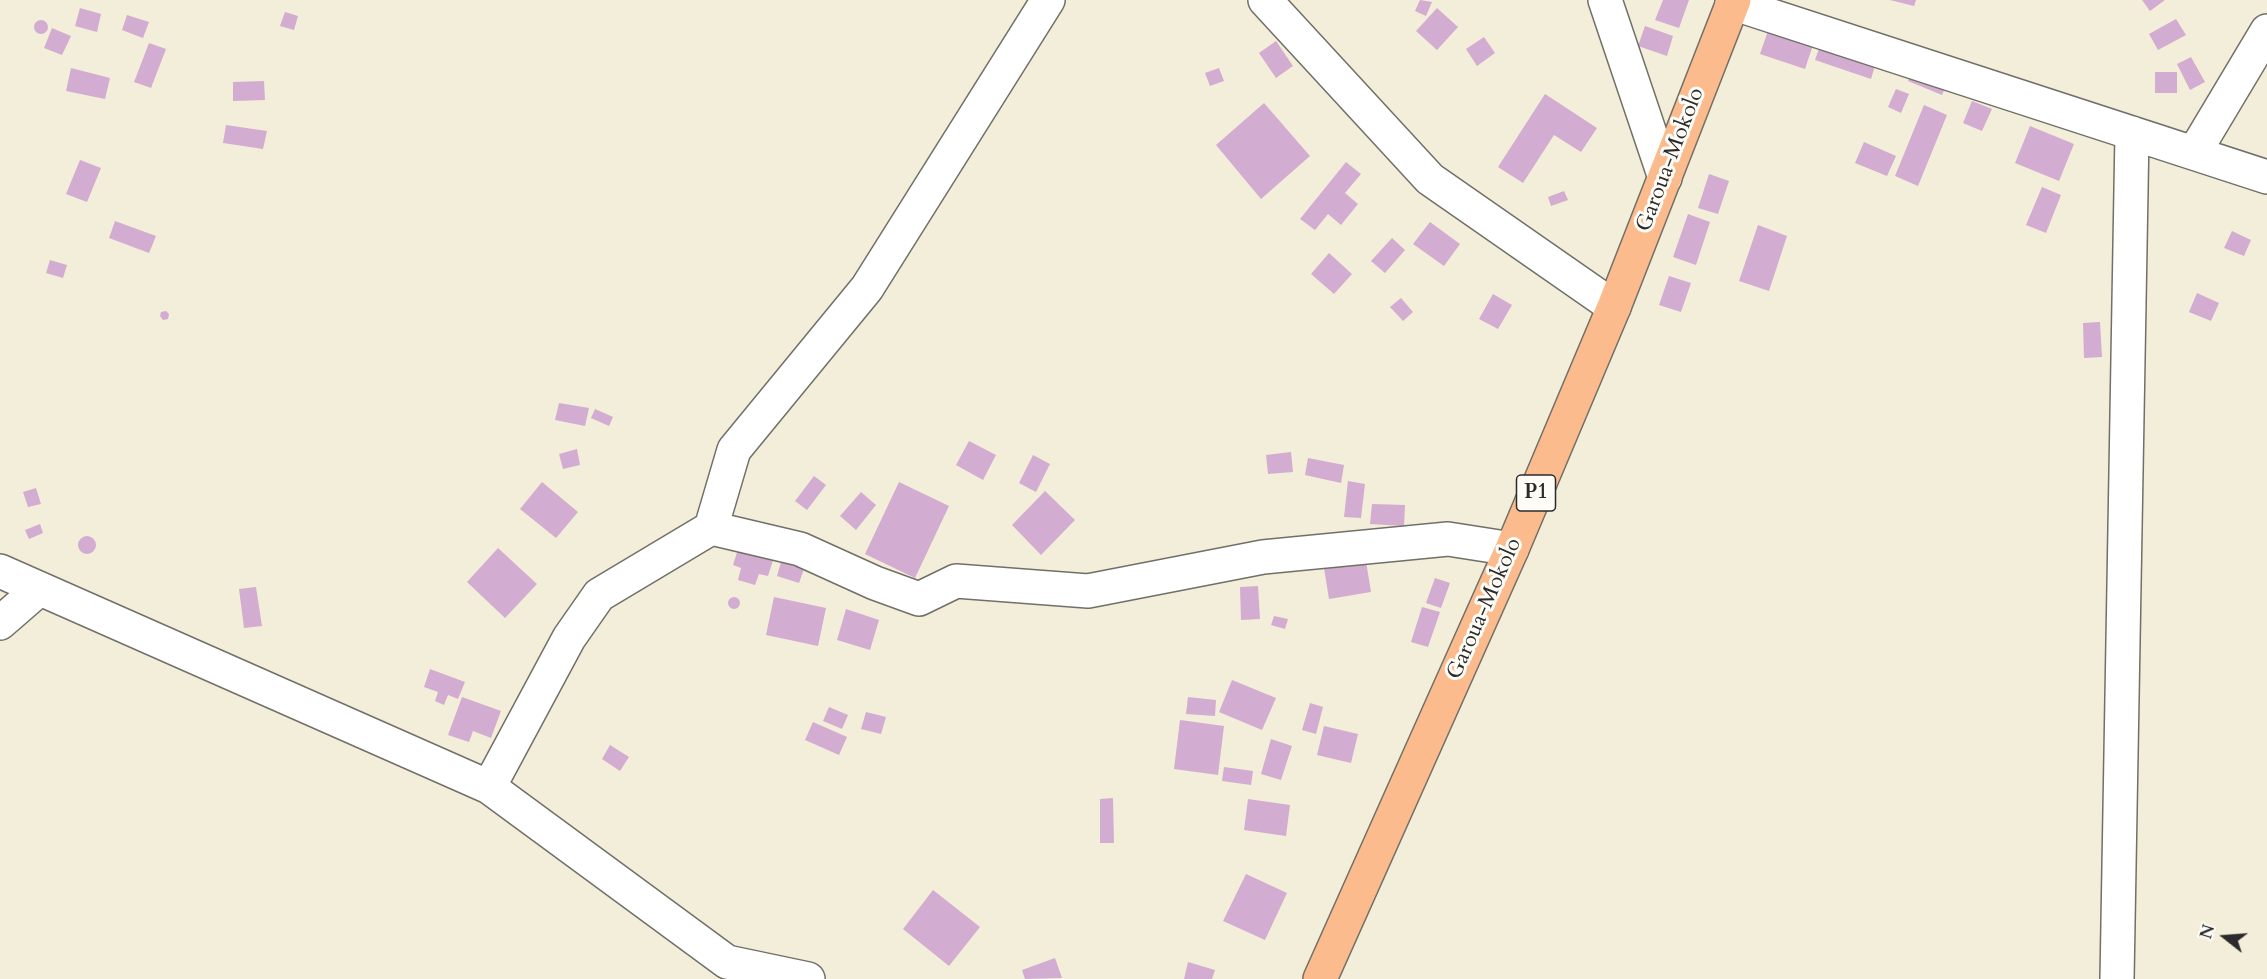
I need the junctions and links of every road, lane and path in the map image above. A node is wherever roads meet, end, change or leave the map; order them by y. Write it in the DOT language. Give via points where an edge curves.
graph roads {
  1 [pos="1048,0"];
  2 [pos="1264,0"];
  3 [pos="1605,0"];
  4 [pos="1733,2"];
  5 [pos="2267,31"];
  6 [pos="2132,133"];
  7 [pos="2194,153"];
  8 [pos="2267,177"];
  9 [pos="1665,178"];
  10 [pos="1614,307"];
  11 [pos="711,528"];
  12 [pos="1512,549"];
  13 [pos="0,572"];
  14 [pos="38,590"];
  15 [pos="0,623"];
  16 [pos="489,788"];
  17 [pos="808,979"];
  18 [pos="1320,979"];
  19 [pos="2117,979"];
  1 -- 11 [label="street" via="867,288 734,450"];
  2 -- 10 [label="street" via="1430,179"];
  3 -- 9 [label="street"];
  4 -- 6 [label="street"];
  4 -- 9 [label="main road, Garoua-Mokolo / P1"];
  5 -- 7 [label="street"];
  6 -- 7 [label="street"];
  6 -- 19 [label="street"];
  7 -- 8 [label="street"];
  9 -- 10 [label="main road, Garoua-Mokolo / P1"];
  10 -- 12 [label="main road, Garoua-Mokolo / P1"];
  11 -- 12 [label="street" via="800,549 919,599 956,581 1088,591 1263,557 1448,539"];
  11 -- 16 [label="street" via="599,595 569,638"];
  12 -- 18 [label="main road, Garoua-Mokolo / P1"];
  13 -- 14 [label="street"];
  14 -- 15 [label="street"];
  14 -- 16 [label="street"];
  16 -- 17 [label="street" via="727,962"];
}
